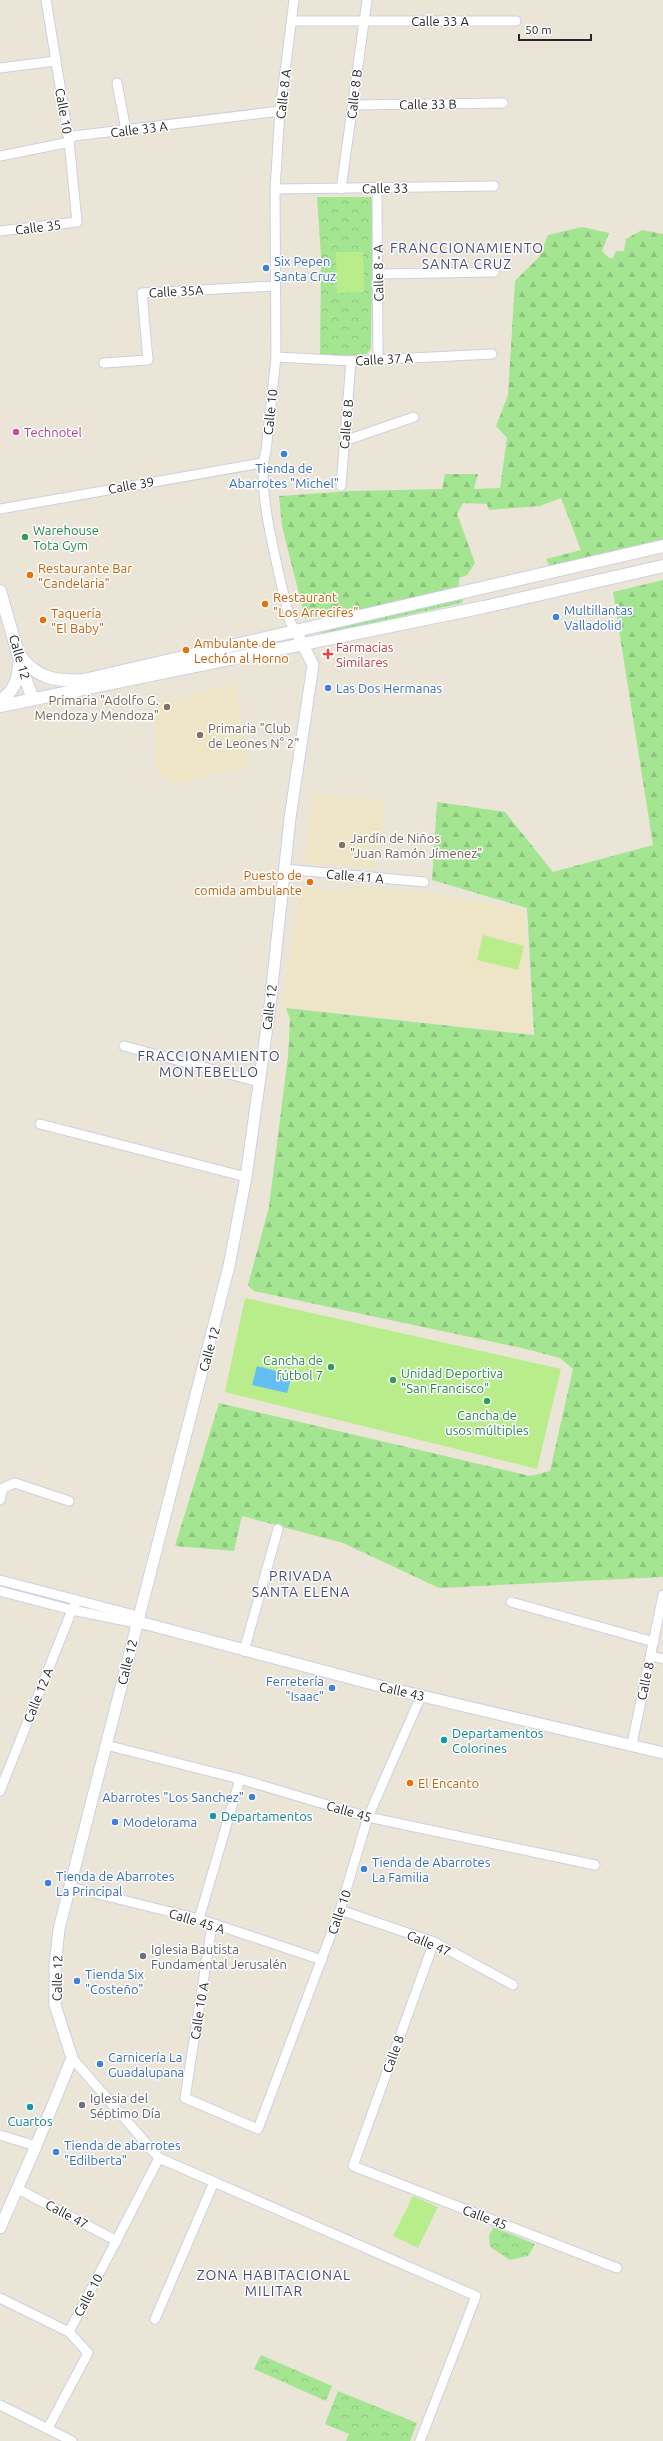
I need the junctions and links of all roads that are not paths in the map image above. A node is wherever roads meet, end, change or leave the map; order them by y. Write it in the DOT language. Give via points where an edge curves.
graph roads {
  1 [pos="46,0"];
  2 [pos="294,0"];
  3 [pos="367,0"];
  4 [pos="292,21"];
  5 [pos="516,21"];
  6 [pos="363,22"];
  7 [pos="55,61"];
  8 [pos="0,68"];
  9 [pos="117,82"];
  10 [pos="503,102"];
  11 [pos="353,105"];
  12 [pos="280,111"];
  13 [pos="126,130"];
  14 [pos="69,141"];
  15 [pos="0,156"];
  16 [pos="494,186"];
  17 [pos="341,188"];
  18 [pos="376,188"];
  19 [pos="275,189"];
  20 [pos="77,222"];
  21 [pos="0,231"];
  22 [pos="494,272"];
  23 [pos="378,274"];
  24 [pos="275,286"];
  25 [pos="492,354"];
  26 [pos="276,357"];
  27 [pos="378,359"];
  28 [pos="351,361"];
  29 [pos="104,363"];
  30 [pos="414,417"];
  31 [pos="344,442"];
  32 [pos="262,463"];
  33 [pos="341,486"];
  34 [pos="0,509"];
  35 [pos="663,546"];
  36 [pos="663,566"];
  37 [pos="480,587"];
  38 [pos="0,591"];
  39 [pos="484,607"];
  40 [pos="296,631"];
  41 [pos="304,644"];
  42 [pos="19,654"];
  43 [pos="33,699"];
  44 [pos="0,701"];
  45 [pos="0,706"];
  46 [pos="285,869"];
  47 [pos="424,882"];
  48 [pos="124,1046"];
  49 [pos="259,1082"];
  50 [pos="40,1124"];
  51 [pos="246,1177"];
  52 [pos="0,1500"];
  53 [pos="69,1502"];
  54 [pos="278,1529"];
  55 [pos="0,1580"];
  56 [pos="0,1591"];
  57 [pos="663,1595"];
  58 [pos="78,1601"];
  59 [pos="511,1602"];
  60 [pos="72,1610"];
  61 [pos="139,1621"];
  62 [pos="654,1642"];
  63 [pos="244,1651"];
  64 [pos="651,1656"];
  65 [pos="663,1660"];
  66 [pos="422,1696"];
  67 [pos="632,1744"];
  68 [pos="106,1745"];
  69 [pos="663,1753"];
  70 [pos="240,1779"];
  71 [pos="0,1791"];
  72 [pos="368,1817"];
  73 [pos="595,1865"];
  74 [pos="70,1887"];
  75 [pos="340,1910"];
  76 [pos="199,1919"];
  77 [pos="212,1925"];
  78 [pos="434,1942"];
  79 [pos="322,1960"];
  80 [pos="513,1985"];
  81 [pos="72,2058"];
  82 [pos="258,2129"];
  83 [pos="0,2135"];
  84 [pos="36,2146"];
  85 [pos="159,2158"];
  86 [pos="353,2166"];
  87 [pos="214,2182"];
  88 [pos="18,2188"];
  89 [pos="0,2228"];
  90 [pos="116,2241"];
  91 [pos="617,2268"];
  92 [pos="0,2298"];
  93 [pos="155,2319"];
  94 [pos="69,2332"];
  95 [pos="0,2405"];
  96 [pos="48,2428"];
  97 [pos="72,2441"];
  98 [pos="420,2441"];
  1 -- 7 [label="street, Calle 10"];
  2 -- 4 [label="street, Calle 8 A"];
  3 -- 6 [label="street, Calle 8 B"];
  4 -- 6 [label="street, Calle 33 A"];
  4 -- 12 [label="street, Calle 8 A"];
  5 -- 6 [label="street, Calle 33 A"];
  6 -- 11 [label="street, Calle 8 B"];
  7 -- 8 [label="street"];
  7 -- 14 [label="street, Calle 10"];
  9 -- 13 [label="street"];
  10 -- 11 [label="street, Calle 33 B"];
  11 -- 17 [label="street, Calle 8 B"];
  12 -- 13 [label="street, Calle 33 A"];
  12 -- 19 [label="street, Calle 8 A"];
  13 -- 14 [label="street, Calle 33 A" via="74,136"];
  14 -- 15 [label="street, Calle 33 A"];
  14 -- 20 [label="street, Calle 10"];
  16 -- 18 [label="street, Calle 33"];
  17 -- 18 [label="street, Calle 33"];
  17 -- 19 [label="street, Calle 33"];
  18 -- 23 [label="street, Calle 8 - A"];
  19 -- 24 [label="street, Calle 10"];
  20 -- 21 [label="street, Calle 35"];
  22 -- 23 [label="street"];
  23 -- 27 [label="street, Calle 8 - A"];
  24 -- 26 [label="street, Calle 10"];
  24 -- 29 [label="street, Calle 35A" via="142,293 148,360"];
  25 -- 27 [label="street, Calle 37 A"];
  26 -- 28 [label="street, Calle 37 A"];
  26 -- 32 [label="street, Calle 10" via="266,451"];
  27 -- 28 [label="street, Calle 37 A"];
  28 -- 31 [label="street, Calle 8 B"];
  30 -- 31 [label="street"];
  31 -- 33 [label="street, Calle 8 B"];
  32 -- 34 [label="street, Calle 39"];
  32 -- 40 [label="street, Calle 10" via="269,525 290,622"];
  35 -- 37 [label="main road"];
  36 -- 39 [label="main road"];
  37 -- 39 [label="main road"];
  37 -- 40 [label="main road"];
  38 -- 42 [label="main road, Calle 12"];
  39 -- 41 [label="main road"];
  40 -- 41 [label="street, Calle 12"];
  40 -- 42 [label="main road" via="70,681 42,676 26,665"];
  41 -- 43 [label="main road"];
  41 -- 46 [label="street, Calle 12" via="313,665"];
  42 -- 43 [label="main road, Calle 12"];
  42 -- 44 [label="main road" via="18,680 10,693"];
  43 -- 45 [label="main road"];
  46 -- 47 [label="street, Calle 41 A"];
  46 -- 49 [label="street, Calle 12"];
  48 -- 49 [label="street"];
  49 -- 51 [label="street, Calle 12"];
  50 -- 51 [label="street"];
  51 -- 61 [label="street, Calle 12" via="225,1287"];
  52 -- 53 [label="street" via="3,1488 15,1483"];
  54 -- 63 [label="street"];
  55 -- 58 [label="street"];
  56 -- 60 [label="street"];
  57 -- 62 [label="street, Calle 8"];
  58 -- 60 [label="street, Calle 12 A"];
  58 -- 61 [label="street"];
  59 -- 62 [label="street"];
  60 -- 61 [label="street"];
  60 -- 71 [label="street, Calle 12 A"];
  61 -- 63 [label="street, Calle 43"];
  61 -- 68 [label="street, Calle 12"];
  62 -- 64 [label="street, Calle 8"];
  63 -- 66 [label="street, Calle 43"];
  64 -- 65 [label="street"];
  64 -- 67 [label="street, Calle 8"];
  66 -- 67 [label="street, Calle 43"];
  66 -- 72 [label="street, Calle 10"];
  67 -- 69 [label="street, Calle 43"];
  68 -- 70 [label="street, Calle 45"];
  68 -- 74 [label="street, Calle 12"];
  70 -- 72 [label="street, Calle 45"];
  70 -- 76 [label="street"];
  72 -- 73 [label="street, Calle 45"];
  72 -- 75 [label="street, Calle 10"];
  74 -- 76 [label="street, Calle 45 A"];
  74 -- 81 [label="street, Calle 12" via="59,1930 55,1966 55,2005"];
  75 -- 78 [label="street, Calle 47"];
  75 -- 79 [label="street, Calle 10"];
  76 -- 77 [label="street, Calle 45 A"];
  77 -- 79 [label="street, Calle 45 A"];
  77 -- 82 [label="street, Calle 10 A" via="186,2098"];
  78 -- 80 [label="street, Calle 47"];
  78 -- 86 [label="street, Calle 8"];
  79 -- 82 [label="street, Calle 10"];
  81 -- 84 [label="street"];
  81 -- 85 [label="street, Calle 12"];
  83 -- 84 [label="street"];
  84 -- 88 [label="street"];
  85 -- 87 [label="street"];
  85 -- 90 [label="street, Calle 10"];
  86 -- 91 [label="street, Calle 45"];
  87 -- 93 [label="street"];
  87 -- 98 [label="street" via="476,2296"];
  88 -- 89 [label="street"];
  88 -- 90 [label="street, Calle 47"];
  90 -- 94 [label="street, Calle 10"];
  92 -- 94 [label="street"];
  94 -- 96 [label="street, Calle 10" via="88,2354"];
  95 -- 96 [label="street"];
  96 -- 97 [label="street"];
}
